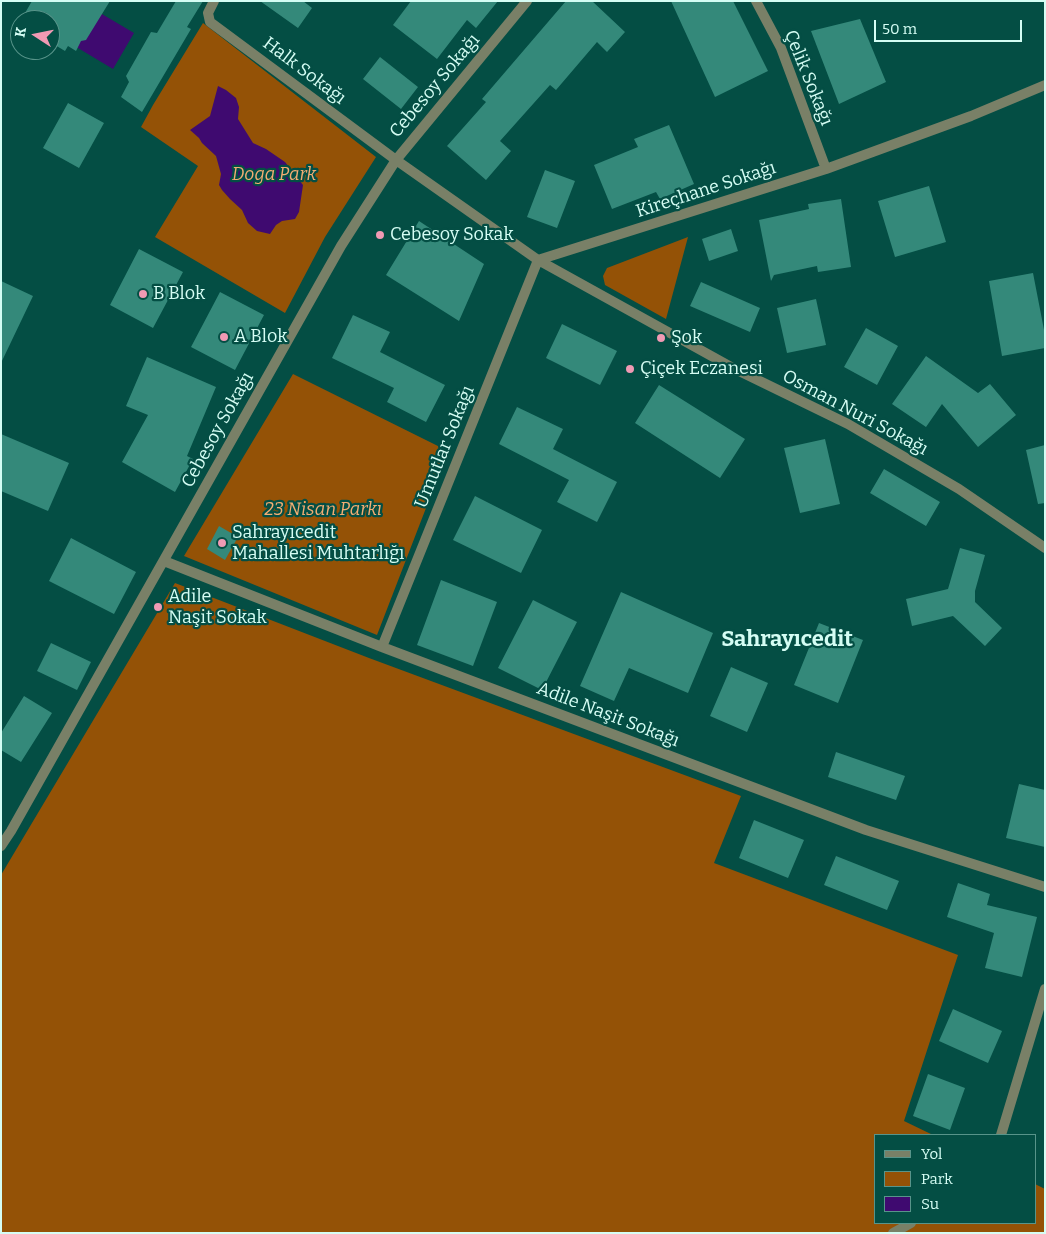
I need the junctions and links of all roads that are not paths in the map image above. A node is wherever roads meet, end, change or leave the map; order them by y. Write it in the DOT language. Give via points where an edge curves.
graph roads {
  1 [pos="214,1"];
  2 [pos="527,1"];
  3 [pos="756,1"];
  4 [pos="1045,85"];
  5 [pos="396,160"];
  6 [pos="826,169"];
  7 [pos="538,260"];
  8 [pos="1045,548"];
  9 [pos="164,561"];
  10 [pos="382,647"];
  11 [pos="1,846"];
  12 [pos="1045,887"];
  13 [pos="1045,988"];
  14 [pos="1001,1134"];
  15 [pos="909,1224"];
  16 [pos="893,1233"];
  1 -- 5 [label="street, Halk Sokağı" via="208,13 210,22"];
  2 -- 5 [label="street, Cebesoy Sokağı"];
  3 -- 6 [label="street, Çelik Sokağı" via="781,48"];
  4 -- 6 [label="street, Kireçhane Sokağı"];
  5 -- 7 [label="street"];
  5 -- 9 [label="street, Cebesoy Sokağı" via="340,246"];
  6 -- 7 [label="street, Kireçhane Sokağı"];
  7 -- 8 [label="street, Osman Nuri Sokağı" via="734,368 848,424 959,489"];
  7 -- 10 [label="street, Umutlar Sokağı"];
  9 -- 10 [label="street, Adile Naşit Sokağı"];
  9 -- 11 [label="street, Cebesoy Sokağı"];
  10 -- 12 [label="street, Adile Naşit Sokağı" via="866,830"];
  13 -- 14 [label="street"];
  15 -- 16 [label="street"];
}
